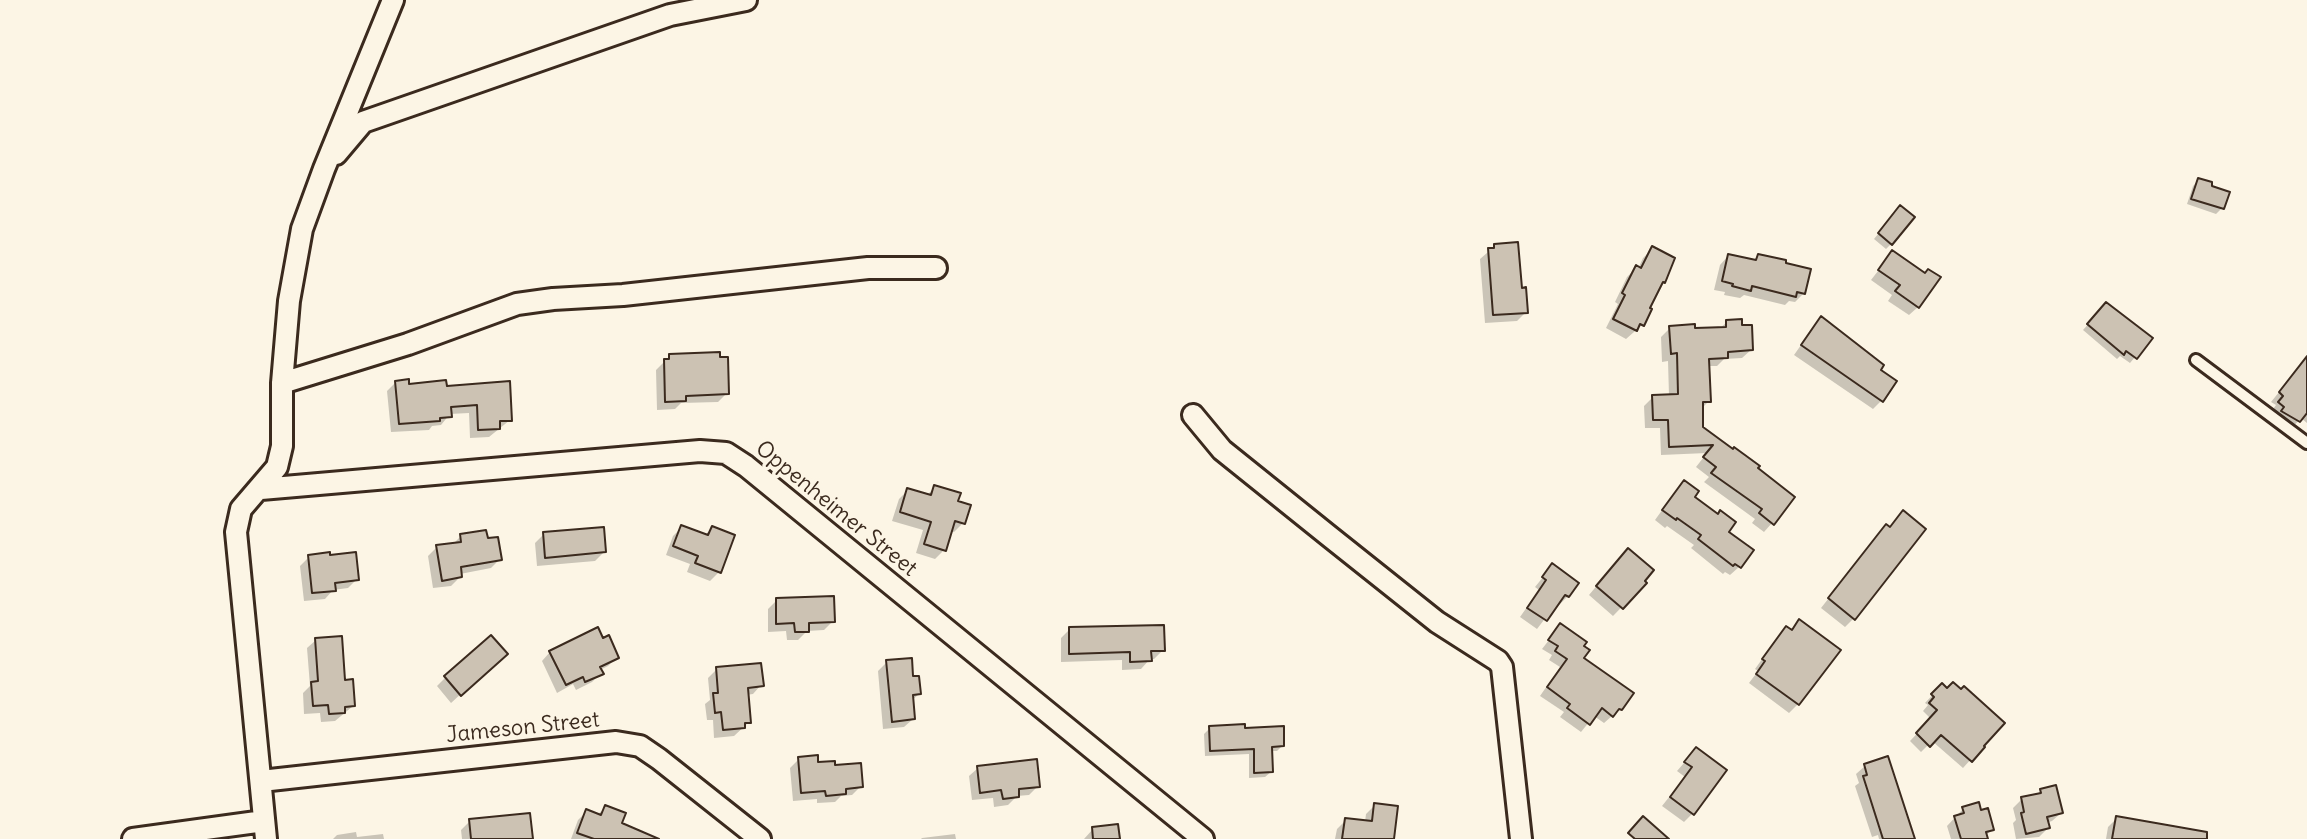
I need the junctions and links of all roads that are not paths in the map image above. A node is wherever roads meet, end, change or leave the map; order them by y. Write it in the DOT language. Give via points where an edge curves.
graph roads {
  1 [pos="393,0"];
  2 [pos="746,0"];
  3 [pos="324,169"];
  4 [pos="936,268"];
  5 [pos="2196,360"];
  6 [pos="282,383"];
  7 [pos="1193,415"];
  8 [pos="2307,443"];
  9 [pos="261,489"];
  10 [pos="261,781"];
  11 [pos="265,830"];
  12 [pos="133,839"];
  13 [pos="760,839"];
  14 [pos="1203,839"];
  15 [pos="1521,839"];
  1 -- 3 [label="street"];
  2 -- 3 [label="street" via="670,15 363,122"];
  3 -- 6 [label="street" via="302,229"];
  4 -- 6 [label="street" via="868,268 517,304"];
  5 -- 8 [label="lane"];
  6 -- 9 [label="street" via="282,446 277,467"];
  7 -- 15 [label="street" via="1222,450 1437,622 1498,661"];
  9 -- 10 [label="street" via="241,509 236,532"];
  9 -- 14 [label="street, Oppenheimer Street" via="700,451 726,453"];
  10 -- 11 [label="street"];
  10 -- 13 [label="street, Jameson Street" via="616,742 640,746"];
  11 -- 12 [label="street"];
}
